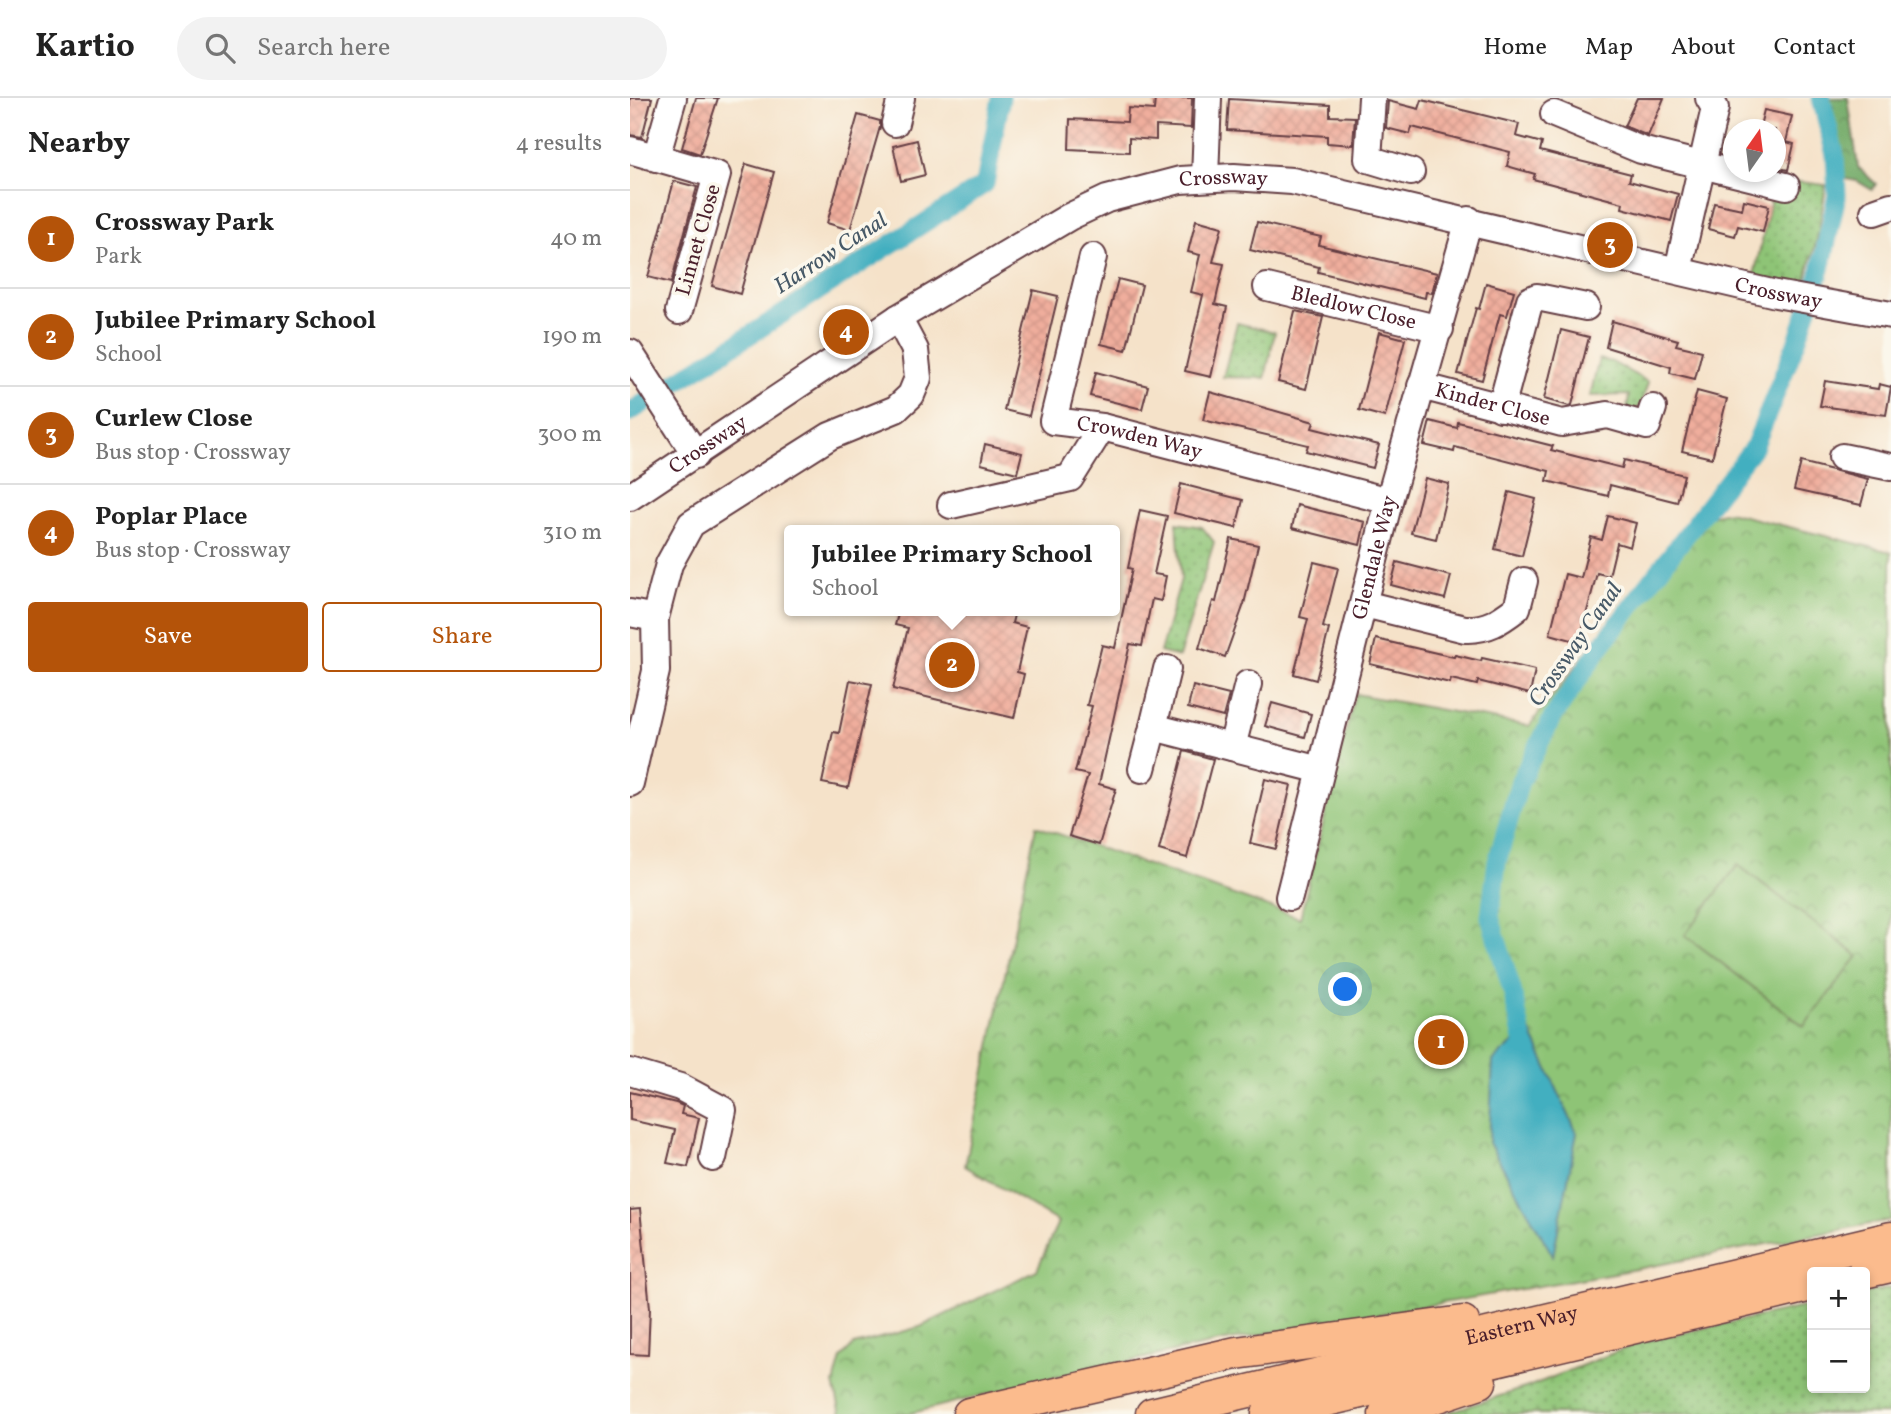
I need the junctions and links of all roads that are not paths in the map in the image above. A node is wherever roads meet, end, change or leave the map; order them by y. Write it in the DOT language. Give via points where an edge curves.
graph roads {
  1 [pos="673,98"];
  2 [pos="1208,98"];
  3 [pos="1372,98"];
  4 [pos="1709,98"];
  5 [pos="1554,114"];
  6 [pos="630,150"];
  7 [pos="656,158"];
  8 [pos="1702,165"];
  9 [pos="1411,172"];
  10 [pos="1205,178"];
  11 [pos="1786,186"];
  12 [pos="1469,220"];
  13 [pos="1093,257"];
  14 [pos="1678,270"];
  15 [pos="1267,287"];
  16 [pos="1586,307"];
  17 [pos="679,311"];
  18 [pos="1891,315"];
  19 [pos="898,318"];
  20 [pos="1440,329"];
  21 [pos="635,362"];
  22 [pos="1420,386"];
  23 [pos="1501,408"];
  24 [pos="1102,427"];
  25 [pos="1647,428"];
  26 [pos="696,455"];
  27 [pos="1842,457"];
  28 [pos="1891,467"];
  29 [pos="630,497"];
  30 [pos="1390,500"];
  31 [pos="951,505"];
  32 [pos="1524,581"];
  33 [pos="1364,604"];
  34 [pos="642,616"];
  35 [pos="1167,669"];
  36 [pos="1248,684"];
  37 [pos="1153,727"];
  38 [pos="1232,747"];
  39 [pos="1142,769"];
  40 [pos="1321,769"];
  41 [pos="630,783"];
  42 [pos="1289,897"];
  43 [pos="630,1072"];
  44 [pos="713,1158"];
  45 [pos="1891,1238"];
  46 [pos="1891,1266"];
  47 [pos="1870,1271"];
  48 [pos="1807,1285"];
  49 [pos="1613,1318"];
  50 [pos="969,1414"];
  51 [pos="1152,1414"];
  52 [pos="1268,1414"];
  53 [pos="1385,1414"];
  1 -- 7 [label="street"];
  2 -- 10 [label="street"];
  3 -- 9 [label="street" via="1368,159"];
  4 -- 8 [label="street" via="1715,108"];
  5 -- 8 [label="street" via="1641,150"];
  6 -- 7 [label="street, Linnet Close"];
  7 -- 17 [label="street, Linnet Close" via="717,175"];
  8 -- 11 [label="street"];
  8 -- 14 [label="street"];
  10 -- 12 [label="street, Crossway" via="1292,181"];
  10 -- 19 [label="street, Crossway" via="1107,199"];
  12 -- 14 [label="street, Crossway"];
  12 -- 20 [label="street, Glendale Way"];
  13 -- 24 [label="street, Crowden Way" via="1054,421"];
  14 -- 18 [label="street, Crossway" via="1854,311"];
  15 -- 20 [label="street, Bledlow Close"];
  16 -- 23 [label="street" via="1537,297 1530,300"];
  19 -- 26 [label="street, Crossway"];
  19 -- 34 [label="street" via="915,351 918,378 911,395 897,409 830,436 691,524"];
  20 -- 22 [label="street, Glendale Way"];
  21 -- 26 [label="street"];
  22 -- 23 [label="street, Kinder Close"];
  22 -- 30 [label="street, Glendale Way"];
  23 -- 25 [label="street, Kinder Close" via="1562,423 1608,415"];
  24 -- 30 [label="street, Crowden Way"];
  24 -- 31 [label="street" via="1070,478"];
  26 -- 29 [label="street, Crossway"];
  27 -- 28 [label="street"];
  30 -- 33 [label="street, Glendale Way"];
  32 -- 33 [label="street" via="1517,608 1479,629"];
  33 -- 40 [label="street, Glendale Way"];
  34 -- 41 [label="street" via="656,671"];
  35 -- 37 [label="street"];
  36 -- 38 [label="street"];
  37 -- 38 [label="street"];
  37 -- 39 [label="street"];
  38 -- 40 [label="street"];
  40 -- 42 [label="street, Glendale Way"];
  43 -- 44 [label="street" via="680,1087 723,1110"];
  45 -- 49 [label="main road, Eastern Way"];
  46 -- 47 [label="main road"];
  48 -- 49 [label="main road, Eastern Way"];
  49 -- 50 [label="main road" via="1349,1335 1236,1353"];
  49 -- 51 [label="main road, Eastern Way"];
  49 -- 52 [label="main road, Eastern Way"];
  49 -- 53 [label="main road"];
}
